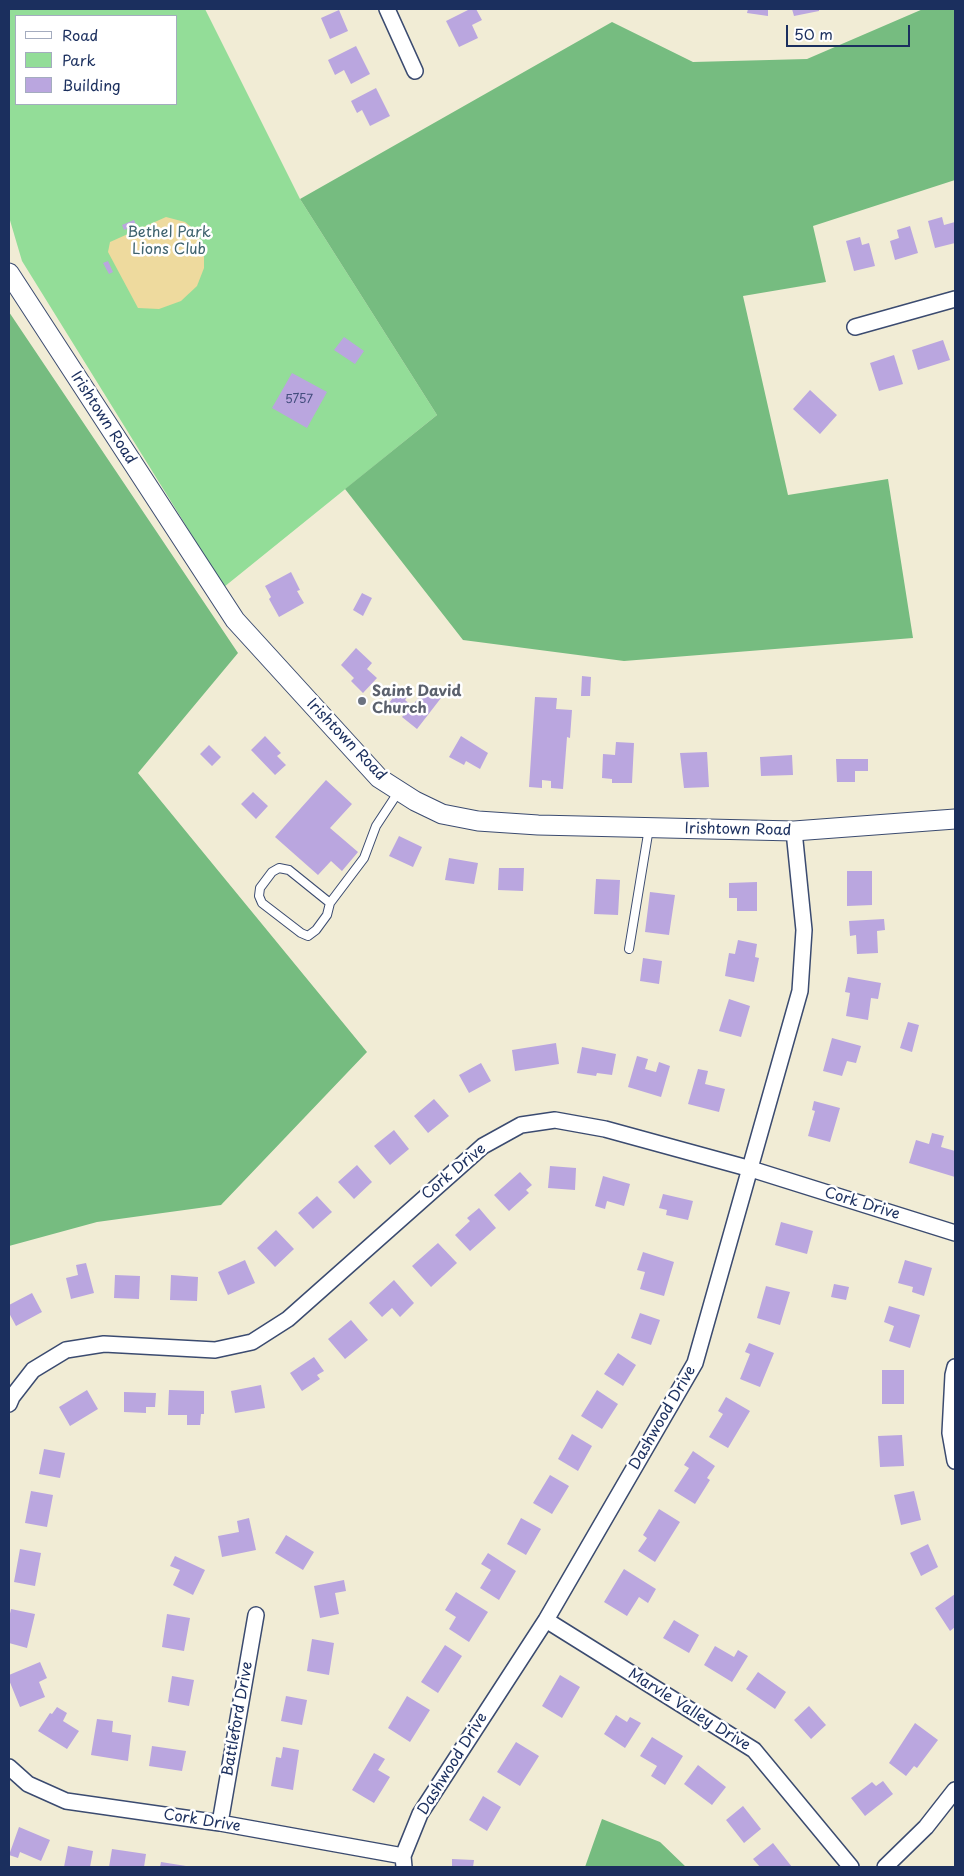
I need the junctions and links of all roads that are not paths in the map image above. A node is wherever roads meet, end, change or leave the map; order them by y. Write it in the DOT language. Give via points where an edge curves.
graph roads {
  1 [pos="387,9"];
  2 [pos="415,71"];
  3 [pos="9,273"];
  4 [pos="955,298"];
  5 [pos="855,327"];
  6 [pos="399,791"];
  7 [pos="955,819"];
  8 [pos="649,828"];
  9 [pos="794,831"];
  10 [pos="330,902"];
  11 [pos="629,949"];
  12 [pos="751,1169"];
  13 [pos="955,1233"];
  14 [pos="955,1367"];
  15 [pos="9,1404"];
  16 [pos="955,1461"];
  17 [pos="256,1615"];
  18 [pos="546,1620"];
  19 [pos="9,1767"];
  20 [pos="955,1790"];
  21 [pos="220,1823"];
  22 [pos="404,1861"];
  23 [pos="852,1867"];
  24 [pos="884,1867"];
  1 -- 2 [label="street"];
  3 -- 6 [label="street, Irishtown Road" via="235,620 380,778"];
  4 -- 5 [label="street"];
  6 -- 8 [label="street, Irishtown Road" via="442,814 478,822"];
  6 -- 10 [label="lane" via="376,826 364,858"];
  7 -- 9 [label="street, Irishtown Road"];
  8 -- 9 [label="street, Irishtown Road"];
  8 -- 11 [label="lane"];
  9 -- 12 [label="street, Dashwood Drive" via="804,930 800,991"];
  10 -- 10 [label="lane" via="289,870 279,868 272,872 260,888 262,903 308,936 327,915"];
  12 -- 13 [label="street, Cork Drive"];
  12 -- 15 [label="street, Cork Drive" via="556,1120 521,1125 483,1146 288,1319 252,1342 215,1350 104,1344 66,1350 33,1370"];
  12 -- 18 [label="street, Dashwood Drive" via="695,1363"];
  14 -- 16 [label="street" via="950,1432"];
  17 -- 21 [label="street, Battleford Drive"];
  18 -- 22 [label="street, Dashwood Drive" via="420,1814"];
  18 -- 23 [label="street, Marvle Valley Drive" via="754,1750"];
  19 -- 21 [label="street, Cork Drive" via="28,1784 66,1800"];
  20 -- 24 [label="street" via="926,1827"];
  21 -- 22 [label="street, Cork Drive"];
}
